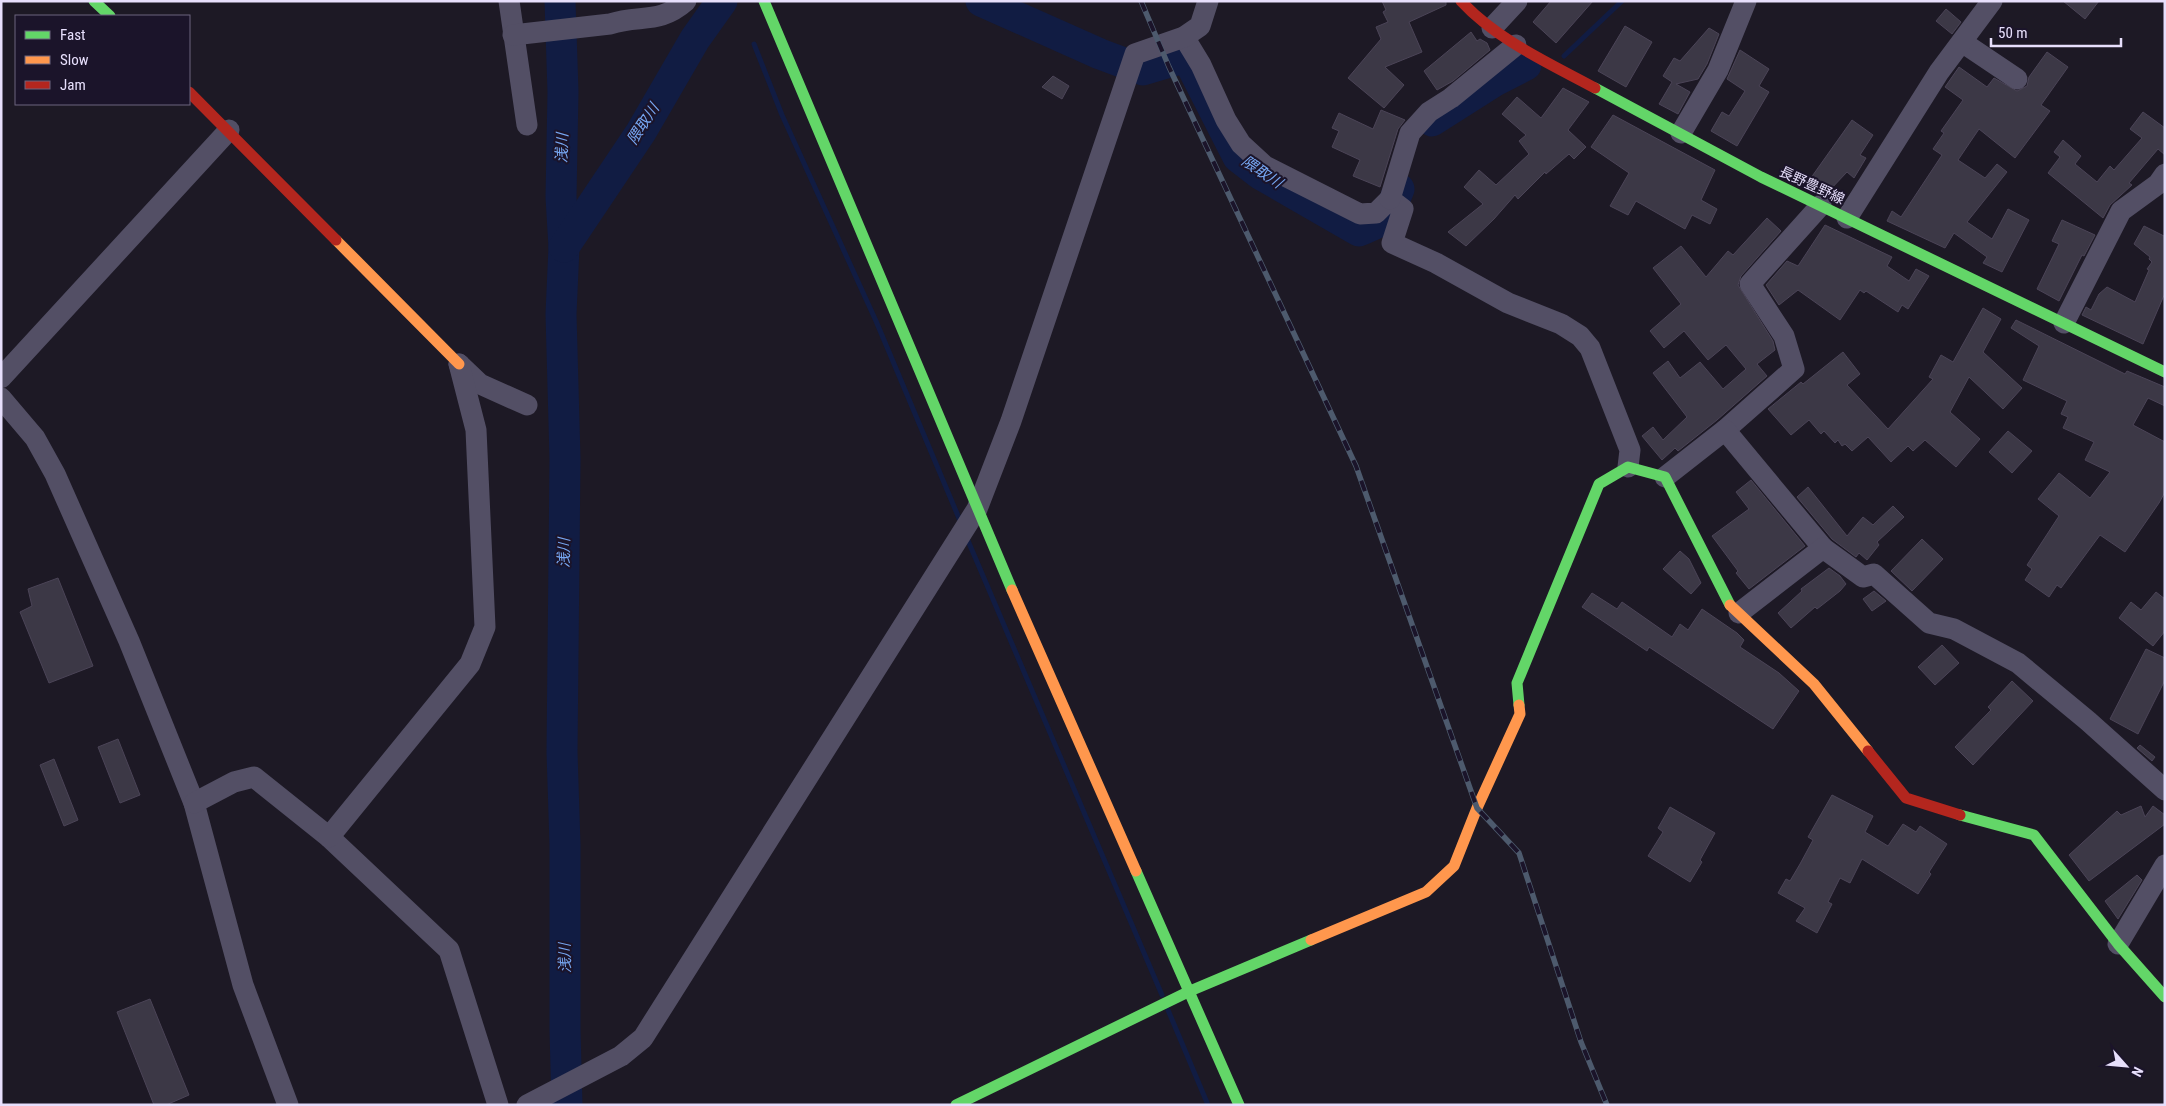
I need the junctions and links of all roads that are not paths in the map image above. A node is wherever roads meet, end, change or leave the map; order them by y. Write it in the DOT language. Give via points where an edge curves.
graph roads {
  1 [pos="94,1"];
  2 [pos="509,1"];
  3 [pos="686,1"];
  4 [pos="764,1"];
  5 [pos="1208,1"];
  6 [pos="1461,1"];
  7 [pos="1517,1"];
  8 [pos="1746,1"];
  9 [pos="1992,1"];
  10 [pos="109,15"];
  11 [pos="1492,28"];
  12 [pos="517,34"];
  13 [pos="1184,37"];
  14 [pos="1962,42"];
  15 [pos="1516,46"];
  16 [pos="2018,79"];
  17 [pos="190,93"];
  18 [pos="527,125"];
  19 [pos="229,130"];
  20 [pos="1681,133"];
  21 [pos="2165,174"];
  22 [pos="1394,201"];
  23 [pos="1821,205"];
  24 [pos="1847,218"];
  25 [pos="2064,323"];
  26 [pos="458,364"];
  27 [pos="2165,372"];
  28 [pos="1,378"];
  29 [pos="1,398"];
  30 [pos="527,405"];
  31 [pos="1725,430"];
  32 [pos="1628,467"];
  33 [pos="1665,478"];
  34 [pos="977,509"];
  35 [pos="1823,548"];
  36 [pos="1739,613"];
  37 [pos="2165,790"];
  38 [pos="194,803"];
  39 [pos="329,837"];
  40 [pos="2165,865"];
  41 [pos="2118,944"];
  42 [pos="1190,991"];
  43 [pos="2165,997"];
  44 [pos="529,1104"];
  45 [pos="288,1105"];
  46 [pos="498,1105"];
  47 [pos="956,1105"];
  48 [pos="1239,1105"];
  1 -- 10 [label="street"];
  2 -- 12 [label="street"];
  3 -- 12 [label="street" via="661,17"];
  4 -- 34 [label="street"];
  5 -- 13 [label="street" via="1200,26"];
  6 -- 11 [label="street, 長野豊野線"];
  7 -- 11 [label="street"];
  8 -- 20 [label="street" via="1718,70"];
  9 -- 14 [label="street"];
  11 -- 15 [label="street, 長野豊野線"];
  12 -- 18 [label="street"];
  13 -- 22 [label="street" via="1240,144 1265,166 1360,214 1376,213"];
  13 -- 34 [label="street" via="1135,54 1011,421"];
  14 -- 16 [label="street"];
  14 -- 24 [label="street" via="1939,72"];
  15 -- 20 [label="street, 長野豊野線"];
  15 -- 22 [label="street" via="1429,112 1410,133"];
  17 -- 19 [label="street"];
  19 -- 26 [label="street"];
  19 -- 28 [label="street"];
  20 -- 23 [label="street, 長野豊野線" via="1761,178"];
  21 -- 25 [label="street" via="2158,184 2122,211"];
  22 -- 32 [label="street" via="1403,209 1392,243 1580,336 1590,348 1630,450"];
  23 -- 24 [label="street, 長野豊野線"];
  23 -- 31 [label="street" via="1750,284 1784,336 1794,369"];
  24 -- 25 [label="street, 長野豊野線"];
  25 -- 27 [label="street, 長野豊野線"];
  26 -- 30 [label="street" via="480,384"];
  26 -- 39 [label="street" via="476,430 485,627 470,664"];
  29 -- 38 [label="street" via="35,438 55,474 129,642"];
  31 -- 33 [label="street"];
  31 -- 35 [label="street"];
  32 -- 33 [label="street"];
  32 -- 42 [label="street" via="1599,484 1517,683 1520,714 1454,866 1426,892"];
  33 -- 36 [label="street" via="1729,604"];
  34 -- 42 [label="street"];
  34 -- 44 [label="street" via="643,1038 621,1056"];
  35 -- 36 [label="street"];
  35 -- 37 [label="street" via="1863,577 1874,574 1929,623 1954,629 2018,663"];
  36 -- 41 [label="street" via="1814,684 1906,798 2034,835"];
  38 -- 39 [label="street" via="234,782 254,777"];
  38 -- 45 [label="street" via="243,985"];
  39 -- 46 [label="street" via="449,950"];
  40 -- 41 [label="street"];
  41 -- 43 [label="street"];
  42 -- 47 [label="street"];
  42 -- 48 [label="street"];
}
